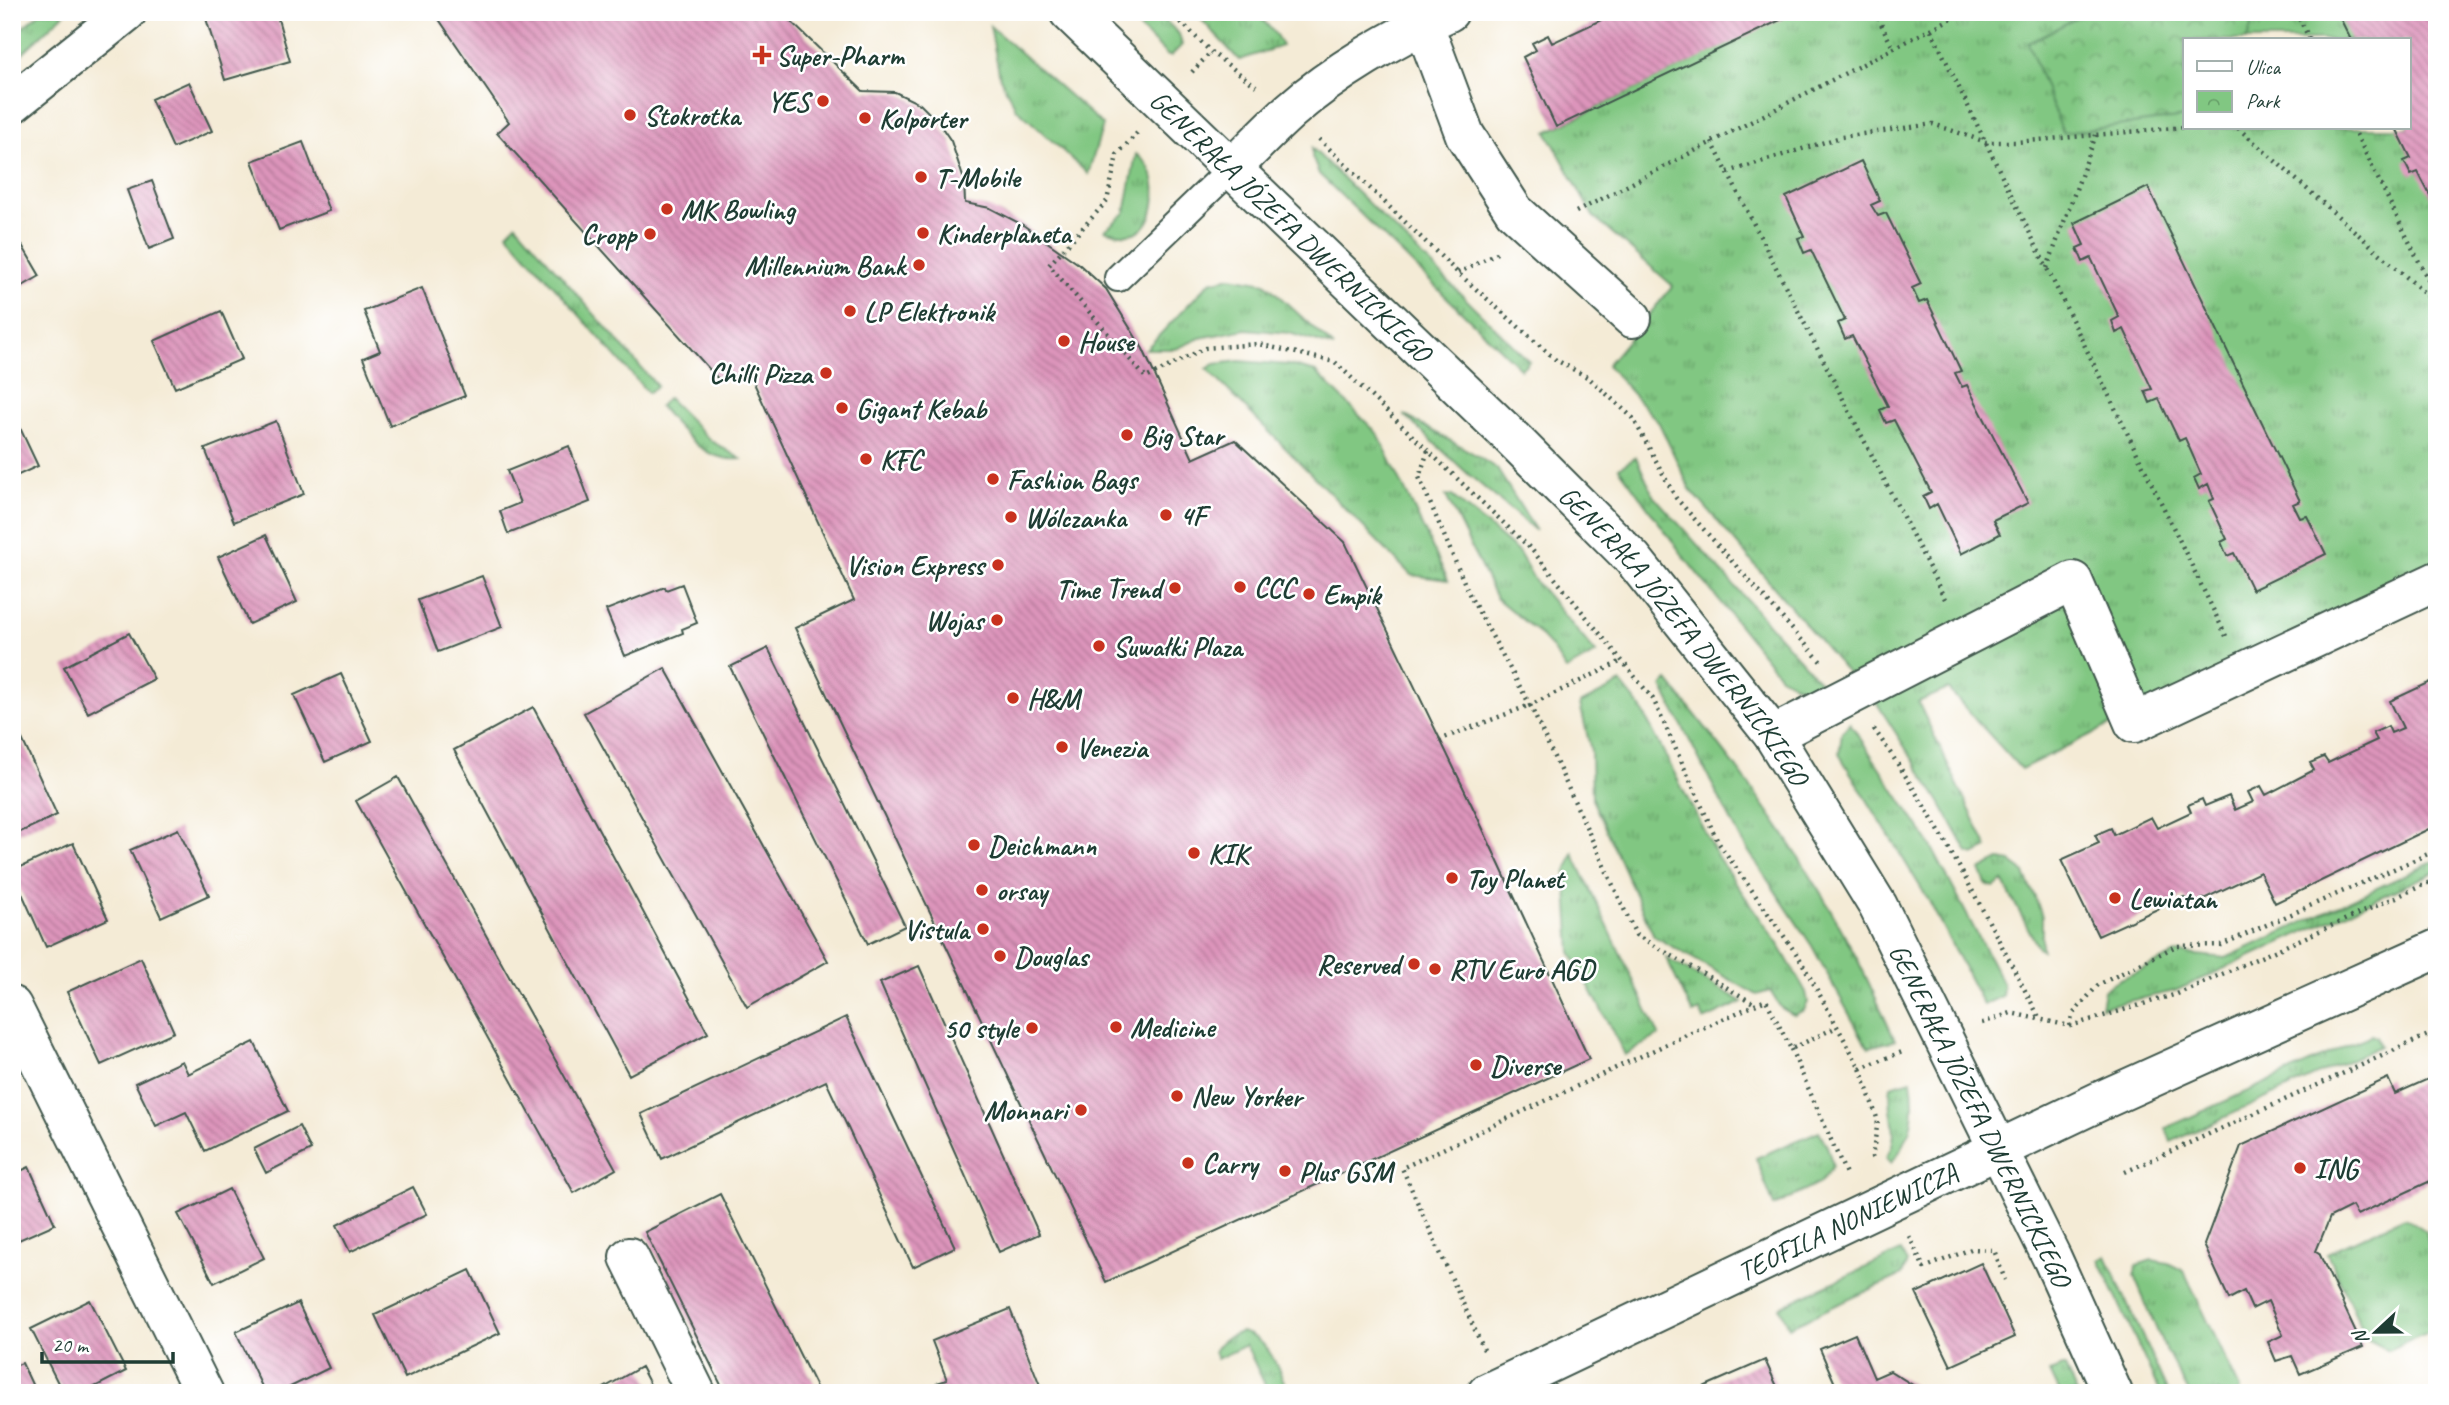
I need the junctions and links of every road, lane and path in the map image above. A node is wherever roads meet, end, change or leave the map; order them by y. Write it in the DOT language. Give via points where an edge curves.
graph roads {
  1 [pos="127,12"];
  2 [pos="1069,12"];
  3 [pos="1875,12"];
  4 [pos="1964,12"];
  5 [pos="2296,12"];
  6 [pos="1430,16"];
  7 [pos="1931,30"];
  8 [pos="2309,38"];
  9 [pos="1893,48"];
  10 [pos="1211,52"];
  11 [pos="1164,102"];
  12 [pos="12,104"];
  13 [pos="2183,127"];
  14 [pos="2240,130"];
  15 [pos="2354,130"];
  16 [pos="2096,135"];
  17 [pos="1712,142"];
  18 [pos="1986,142"];
  19 [pos="1232,168"];
  20 [pos="1728,172"];
  21 [pos="1537,232"];
  22 [pos="2047,268"];
  23 [pos="1118,278"];
  24 [pos="2437,298"];
  25 [pos="2437,304"];
  26 [pos="1632,318"];
  27 [pos="1428,451"];
  28 [pos="2437,581"];
  29 [pos="1964,636"];
  30 [pos="1622,661"];
  31 [pos="2244,672"];
  32 [pos="1849,694"];
  33 [pos="1530,705"];
  34 [pos="1773,735"];
  35 [pos="1440,740"];
  36 [pos="2437,850"];
  37 [pos="2437,879"];
  38 [pos="2437,949"];
  39 [pos="1756,1004"];
  40 [pos="12,1006"];
  41 [pos="2070,1026"];
  42 [pos="1837,1027"];
  43 [pos="2437,1031"];
  44 [pos="1791,1049"];
  45 [pos="1860,1068"];
  46 [pos="1997,1149"];
  47 [pos="2125,1172"];
  48 [pos="1850,1182"];
  49 [pos="629,1257"];
  50 [pos="1485,1354"];
  51 [pos="204,1393"];
  52 [pos="696,1393"];
  53 [pos="1488,1393"];
  54 [pos="2113,1393"];
  1 -- 12 [label="street"];
  2 -- 11 [label="street, GENERAŁA JÓZEFA DWERNICKIEGO"];
  3 -- 9 [label="path"];
  4 -- 7 [label="path"];
  5 -- 8 [label="path"];
  6 -- 19 [label="street" via="1332,78 1290,111"];
  6 -- 21 [label="street" via="1465,135 1514,211"];
  7 -- 9 [label="path"];
  7 -- 18 [label="path"];
  9 -- 17 [label="path"];
  10 -- 11 [label="path"];
  11 -- 19 [label="street, GENERAŁA JÓZEFA DWERNICKIEGO"];
  11 -- 27 [label="path" via="1117,155 1107,201 1049,265 1146,378 1205,348 1258,344 1335,362"];
  13 -- 16 [label="path"];
  14 -- 25 [label="path"];
  15 -- 24 [label="path"];
  16 -- 18 [label="path"];
  16 -- 22 [label="path"];
  17 -- 20 [label="path"];
  17 -- 21 [label="path"];
  18 -- 20 [label="path" via="1933,124 1841,137"];
  18 -- 22 [label="path"];
  19 -- 23 [label="lane"];
  19 -- 34 [label="street, GENERAŁA JÓZEFA DWERNICKIEGO" via="1633,559"];
  20 -- 29 [label="path"];
  21 -- 26 [label="street"];
  21 -- 32 [label="path" via="1458,272 1556,360 1589,378 1633,418 1676,498"];
  22 -- 31 [label="path"];
  27 -- 30 [label="path" via="1532,550"];
  27 -- 33 [label="path" via="1419,477 1470,596"];
  28 -- 31 [label="street"];
  29 -- 31 [label="street" via="2073,581 2134,723"];
  29 -- 32 [label="street"];
  30 -- 33 [label="path"];
  30 -- 42 [label="path" via="1653,699 1718,842 1800,959"];
  32 -- 34 [label="street"];
  32 -- 41 [label="path" via="1907,776 1972,887 2040,1019"];
  33 -- 35 [label="path"];
  33 -- 39 [label="path" via="1636,935"];
  34 -- 46 [label="street, GENERAŁA JÓZEFA DWERNICKIEGO" via="1878,906"];
  36 -- 41 [label="path" via="2221,945 2176,946 2098,985 2071,1015"];
  37 -- 41 [label="path" via="2177,994"];
  38 -- 46 [label="street, TEOFILA NONIEWICZA"];
  39 -- 44 [label="path" via="1766,1000"];
  39 -- 50 [label="path" via="1402,1168"];
  40 -- 51 [label="street"];
  42 -- 44 [label="path"];
  42 -- 45 [label="path"];
  43 -- 47 [label="path"];
  44 -- 48 [label="path"];
  46 -- 53 [label="street, TEOFILA NONIEWICZA"];
  46 -- 54 [label="street, GENERAŁA JÓZEFA DWERNICKIEGO"];
  49 -- 52 [label="street"];
}
